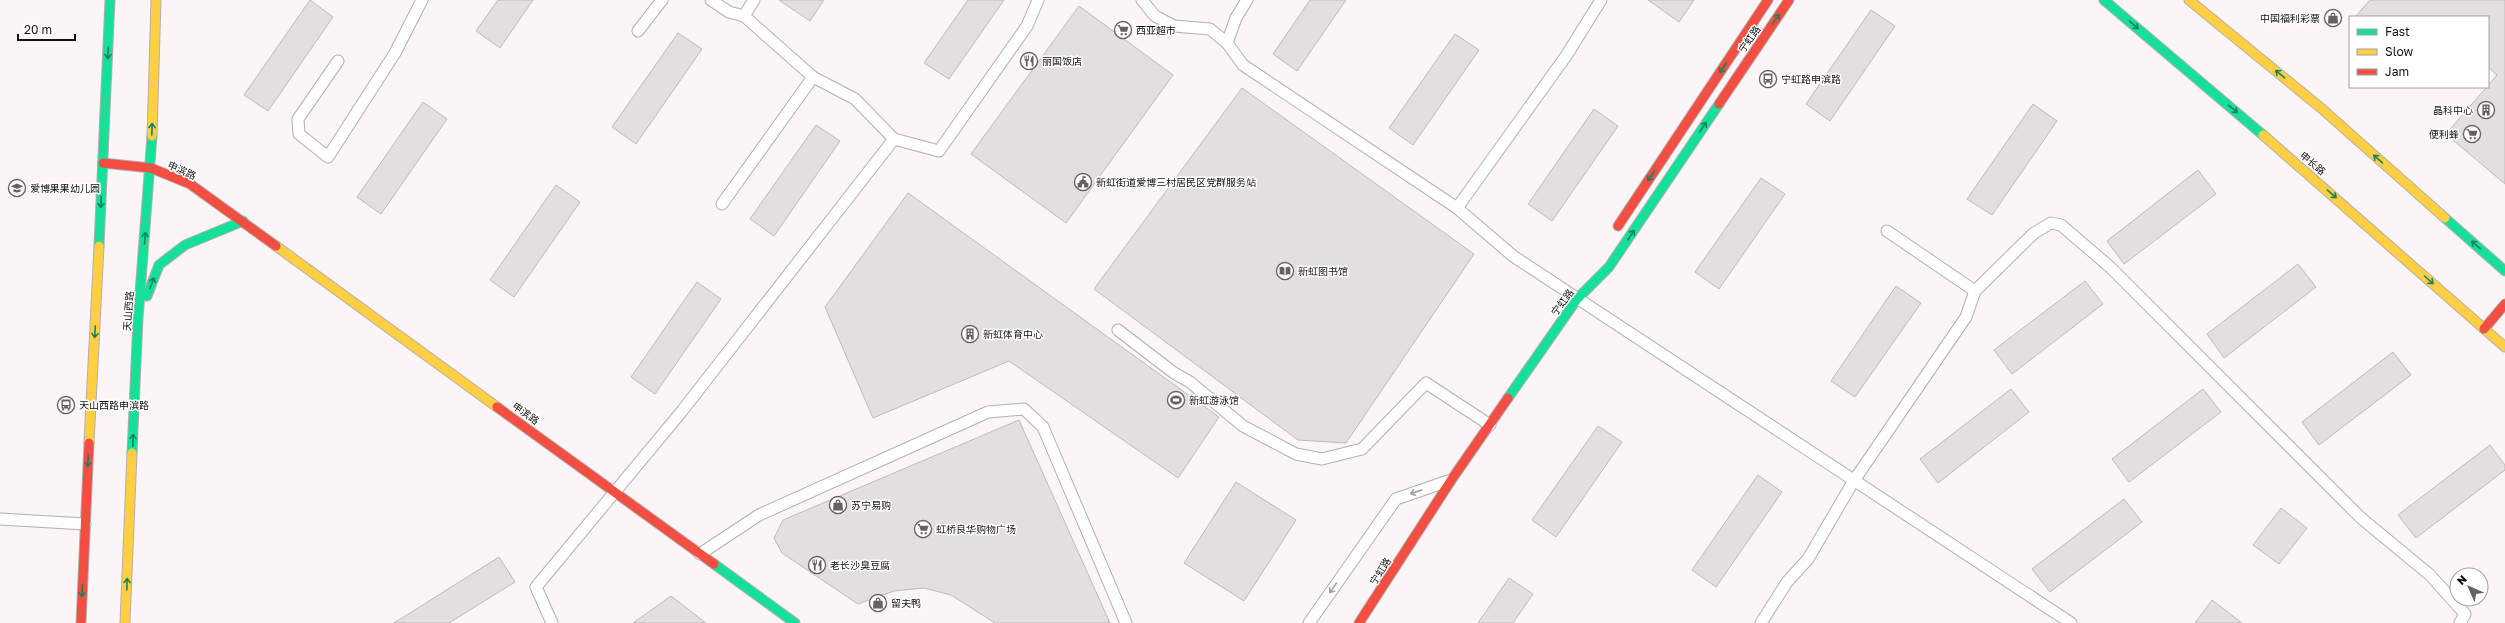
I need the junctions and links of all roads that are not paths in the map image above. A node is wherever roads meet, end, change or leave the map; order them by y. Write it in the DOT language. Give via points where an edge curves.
graph roads {
  1 [pos="110,0"];
  2 [pos="156,0"];
  3 [pos="422,0"];
  4 [pos="662,0"];
  5 [pos="711,0"];
  6 [pos="754,0"];
  7 [pos="1038,0"];
  8 [pos="1142,0"];
  9 [pos="1248,0"];
  10 [pos="1601,0"];
  11 [pos="1768,0"];
  12 [pos="1789,0"];
  13 [pos="2104,0"];
  14 [pos="2189,0"];
  15 [pos="744,16"];
  16 [pos="638,31"];
  17 [pos="1227,43"];
  18 [pos="338,61"];
  19 [pos="813,77"];
  20 [pos="894,139"];
  21 [pos="103,163"];
  22 [pos="151,168"];
  23 [pos="722,204"];
  24 [pos="1457,208"];
  25 [pos="243,221"];
  26 [pos="1887,231"];
  27 [pos="1614,233"];
  28 [pos="2505,271"];
  29 [pos="1590,273"];
  30 [pos="1975,291"];
  31 [pos="1577,299"];
  32 [pos="2505,304"];
  33 [pos="138,319"];
  34 [pos="2484,329"];
  35 [pos="1118,330"];
  36 [pos="2505,347"];
  37 [pos="1490,425"];
  38 [pos="1452,479"];
  39 [pos="1853,482"];
  40 [pos="614,491"];
  41 [pos="0,519"];
  42 [pos="85,524"];
  43 [pos="700,554"];
  44 [pos="81,623"];
  45 [pos="125,623"];
  46 [pos="552,623"];
  47 [pos="795,623"];
  48 [pos="1126,623"];
  49 [pos="1308,623"];
  50 [pos="1359,623"];
  51 [pos="1761,623"];
  52 [pos="2071,623"];
  53 [pos="2460,623"];
  1 -- 21 [label="main road, one-way"];
  22 -- 2 [label="main road, 天山西路, one-way"];
  3 -- 18 [label="lane" via="395,53 328,157 299,134 298,119"];
  4 -- 16 [label="lane"];
  5 -- 15 [label="lane" via="729,12"];
  6 -- 15 [label="lane"];
  7 -- 20 [label="lane" via="1027,26 939,151"];
  8 -- 17 [label="lane" via="1155,16 1174,26 1210,29"];
  9 -- 17 [label="lane" via="1236,18"];
  10 -- 24 [label="lane" via="1566,56"];
  11 -- 27 [label="main road, one-way"];
  31 -- 12 [label="main road, 宁虹路, one-way" via="1609,267"];
  13 -- 34 [label="main road, 申长路, one-way" via="2329,191"];
  28 -- 14 [label="main road, one-way" via="2321,108"];
  15 -- 19 [label="lane"];
  17 -- 24 [label="lane" via="1243,65"];
  19 -- 20 [label="lane" via="855,99"];
  19 -- 23 [label="lane"];
  20 -- 40 [label="lane" via="682,411"];
  21 -- 22 [label="main road, 申滨路"];
  21 -- 42 [label="main road, one-way"];
  22 -- 25 [label="main road, 申滨路" via="190,184"];
  33 -- 22 [label="main road, 天山西路, one-way"];
  24 -- 31 [label="lane" via="1513,256"];
  33 -- 25 [label="main road, one-way" via="159,265 185,245"];
  25 -- 40 [label="main road, 申滨路"];
  26 -- 30 [label="lane"];
  29 -- 31 [label="main road"];
  30 -- 39 [label="lane" via="1966,316"];
  30 -- 53 [label="lane" via="2034,232 2051,223 2062,225 2110,268 2361,518 2430,575 2465,614"];
  31 -- 37 [label="main road, 宁虹路"];
  31 -- 39 [label="lane"];
  32 -- 34 [label="main road"];
  45 -- 33 [label="main road, 天山西路, one-way"];
  34 -- 36 [label="main road, 申长路"];
  35 -- 37 [label="lane" via="1174,373 1190,382 1243,426 1296,454 1322,459 1362,450 1426,383"];
  37 -- 38 [label="main road, 宁虹路"];
  38 -- 49 [label="lane, one-way" via="1396,499"];
  38 -- 50 [label="main road, 宁虹路"];
  39 -- 51 [label="lane" via="1808,559 1787,582"];
  39 -- 52 [label="lane"];
  40 -- 43 [label="main road, 申滨路"];
  40 -- 46 [label="lane" via="536,587"];
  41 -- 42 [label="lane"];
  42 -- 44 [label="main road, one-way"];
  43 -- 47 [label="main road, 申滨路"];
  43 -- 48 [label="lane" via="759,515 981,415 988,412 1024,409 1043,428"];
}
